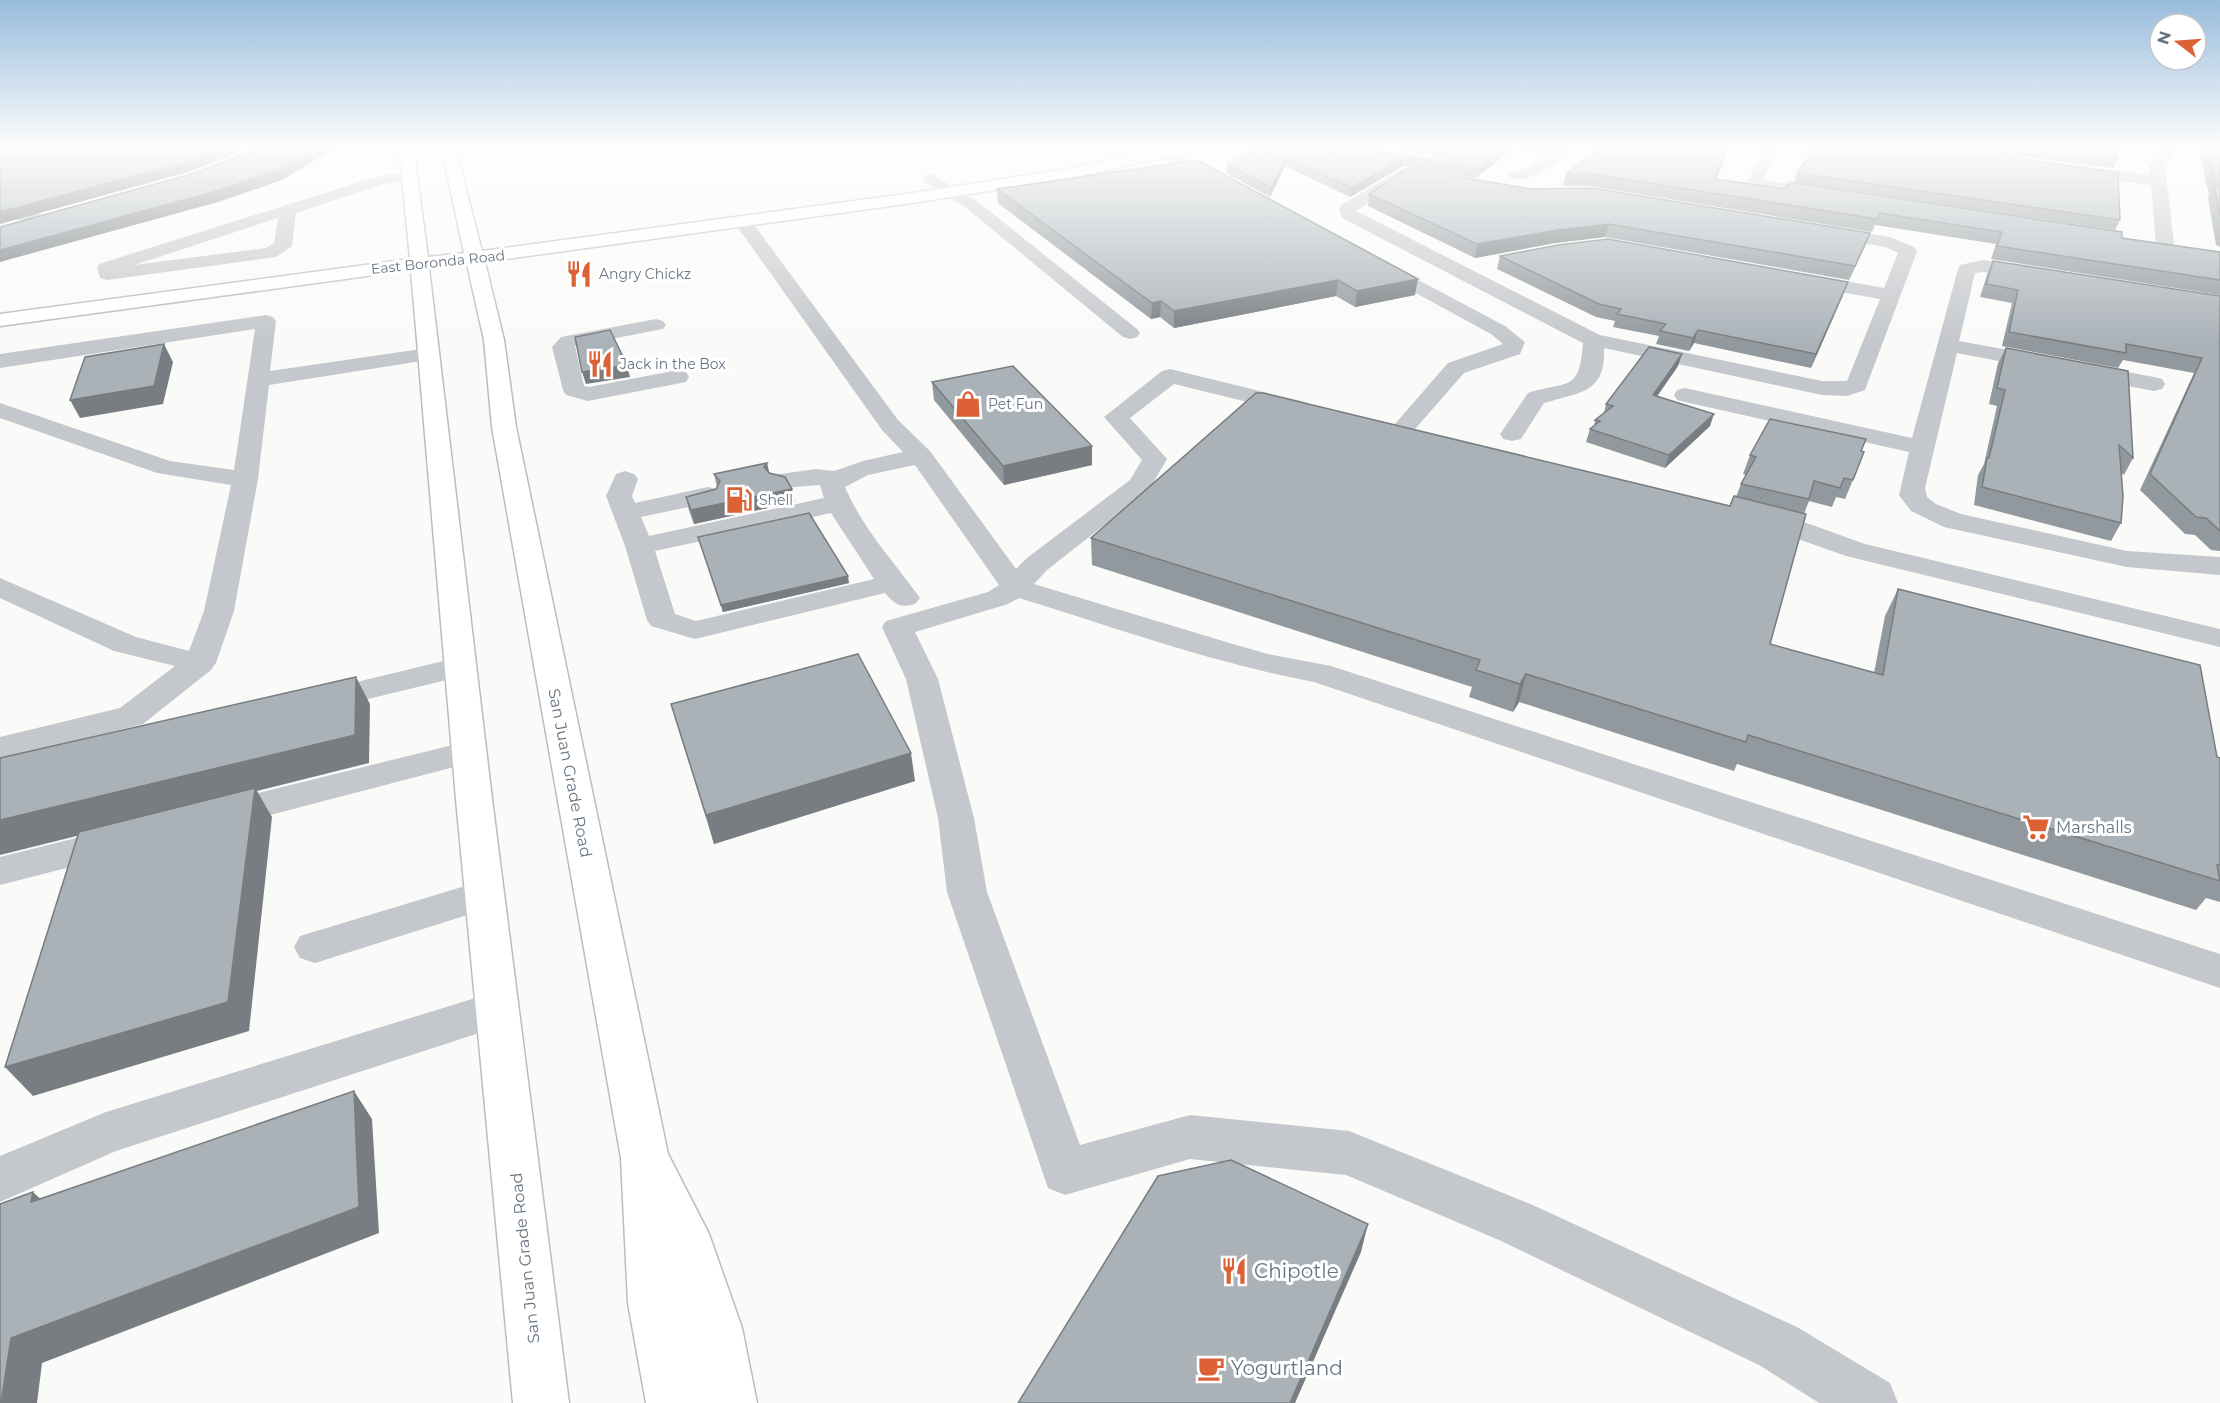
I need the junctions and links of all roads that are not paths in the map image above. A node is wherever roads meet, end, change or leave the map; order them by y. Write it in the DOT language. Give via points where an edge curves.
graph roads {
  1 [pos="8,211"];
  2 [pos="283,211"];
  3 [pos="288,211"];
  4 [pos="414,211"];
  5 [pos="469,211"];
  6 [pos="816,211"];
  7 [pos="979,211"];
  8 [pos="1347,211"];
  9 [pos="1702,211"];
  10 [pos="2161,211"];
  11 [pos="742,222"];
  12 [pos="10,228"];
  13 [pos="2165,244"];
  14 [pos="479,245"];
  15 [pos="419,256"];
  16 [pos="1363,256"];
  17 [pos="1483,264"];
  18 [pos="1455,269"];
  19 [pos="1783,276"];
  20 [pos="2056,276"];
  21 [pos="1891,295"];
  22 [pos="0,304"];
  23 [pos="0,320"];
  24 [pos="656,325"];
  25 [pos="1130,333"];
  26 [pos="1594,340"];
  27 [pos="428,345"];
  28 [pos="1948,345"];
  29 [pos="0,361"];
  30 [pos="260,371"];
  31 [pos="678,377"];
  32 [pos="2154,384"];
  33 [pos="1685,395"];
  34 [pos="0,410"];
  35 [pos="1320,412"];
  36 [pos="1400,432"];
  37 [pos="1512,434"];
  38 [pos="1922,448"];
  39 [pos="921,456"];
  40 [pos="245,479"];
  41 [pos="626,479"];
  42 [pos="782,480"];
  43 [pos="836,491"];
  44 [pos="708,495"];
  45 [pos="624,513"];
  46 [pos="1736,514"];
  47 [pos="639,546"];
  48 [pos="2220,566"];
  49 [pos="0,587"];
  50 [pos="1016,587"];
  51 [pos="907,601"];
  52 [pos="2220,638"];
  53 [pos="200,663"];
  54 [pos="460,668"];
  55 [pos="290,708"];
  56 [pos="151,741"];
  57 [pos="0,748"];
  58 [pos="469,752"];
  59 [pos="0,777"];
  60 [pos="193,822"];
  61 [pos="148,833"];
  62 [pos="0,871"];
  63 [pos="485,895"];
  64 [pos="315,947"];
  65 [pos="2220,972"];
  66 [pos="498,1009"];
  67 [pos="645,1158"];
  68 [pos="0,1179"];
  69 [pos="541,1403"];
  70 [pos="674,1403"];
  71 [pos="729,1403"];
  72 [pos="1870,1403"];
  1 -- 12 [label="street" via="46,219"];
  2 -- 3 [label="street" via="106,268 107,274 270,253 283,246"];
  4 -- 15 [label="main road, San Juan Grade Road"];
  5 -- 14 [label="main road, San Juan Grade Road"];
  6 -- 11 [label="main road, East Boronda Road"];
  7 -- 25 [label="street"];
  8 -- 18 [label="street"];
  9 -- 21 [label="street" via="1890,242 1908,251"];
  10 -- 13 [label="street"];
  11 -- 14 [label="main road, East Boronda Road"];
  11 -- 39 [label="street" via="890,425"];
  14 -- 15 [label="main road, East Boronda Road"];
  14 -- 67 [label="main road, San Juan Grade Road" via="504,427"];
  15 -- 22 [label="main road, East Boronda Road"];
  15 -- 23 [label="main road, East Boronda Road"];
  15 -- 27 [label="main road, San Juan Grade Road"];
  16 -- 36 [label="street" via="1514,342 1512,349 1456,369"];
  17 -- 18 [label="street"];
  18 -- 26 [label="street"];
  19 -- 21 [label="street"];
  20 -- 28 [label="street" via="1983,266 1967,269"];
  21 -- 26 [label="street" via="1857,385 1847,389 1822,388"];
  24 -- 31 [label="street" via="568,341 563,347 574,390 588,393"];
  26 -- 37 [label="street" via="1593,367 1583,383 1536,398"];
  27 -- 30 [label="street"];
  27 -- 54 [label="main road, San Juan Grade Road"];
  28 -- 32 [label="street"];
  28 -- 38 [label="street"];
  29 -- 30 [label="street" via="266,321"];
  30 -- 40 [label="street"];
  33 -- 38 [label="street"];
  34 -- 40 [label="street" via="166,468"];
  35 -- 50 [label="street" via="1170,376 1116,417 1155,459 1140,485 1037,564"];
  38 -- 48 [label="street" via="1911,494 1919,504 1937,514 2127,559"];
  39 -- 43 [label="street" via="847,474"];
  39 -- 50 [label="street"];
  40 -- 53 [label="street" via="219,611"];
  41 -- 45 [label="street" via="619,496"];
  42 -- 43 [label="street" via="816,477"];
  43 -- 47 [label="street"];
  43 -- 51 [label="street"];
  44 -- 45 [label="street"];
  45 -- 47 [label="street"];
  46 -- 52 [label="street" via="1794,528 1856,550"];
  47 -- 51 [label="street" via="662,620 695,630"];
  49 -- 53 [label="street" via="125,644"];
  50 -- 51 [label="street" via="998,598"];
  50 -- 65 [label="street" via="1222,651 1320,673"];
  51 -- 72 [label="street" via="897,627 922,679 956,818 967,892 1065,1172 1190,1137 1349,1153 1516,1223 1778,1346"];
  53 -- 57 [label="street" via="131,716"];
  54 -- 55 [label="street"];
  54 -- 58 [label="main road, San Juan Grade Road"];
  56 -- 59 [label="street"];
  58 -- 60 [label="street"];
  58 -- 63 [label="main road, San Juan Grade Road"];
  61 -- 62 [label="street"];
  63 -- 64 [label="street"];
  63 -- 66 [label="main road, San Juan Grade Road"];
  66 -- 68 [label="street" via="106,1133"];
  66 -- 69 [label="main road, San Juan Grade Road"];
  67 -- 70 [label="main road, San Juan Grade Road" via="655,1303"];
  67 -- 71 [label="main road" via="684,1234 715,1328"];
}
